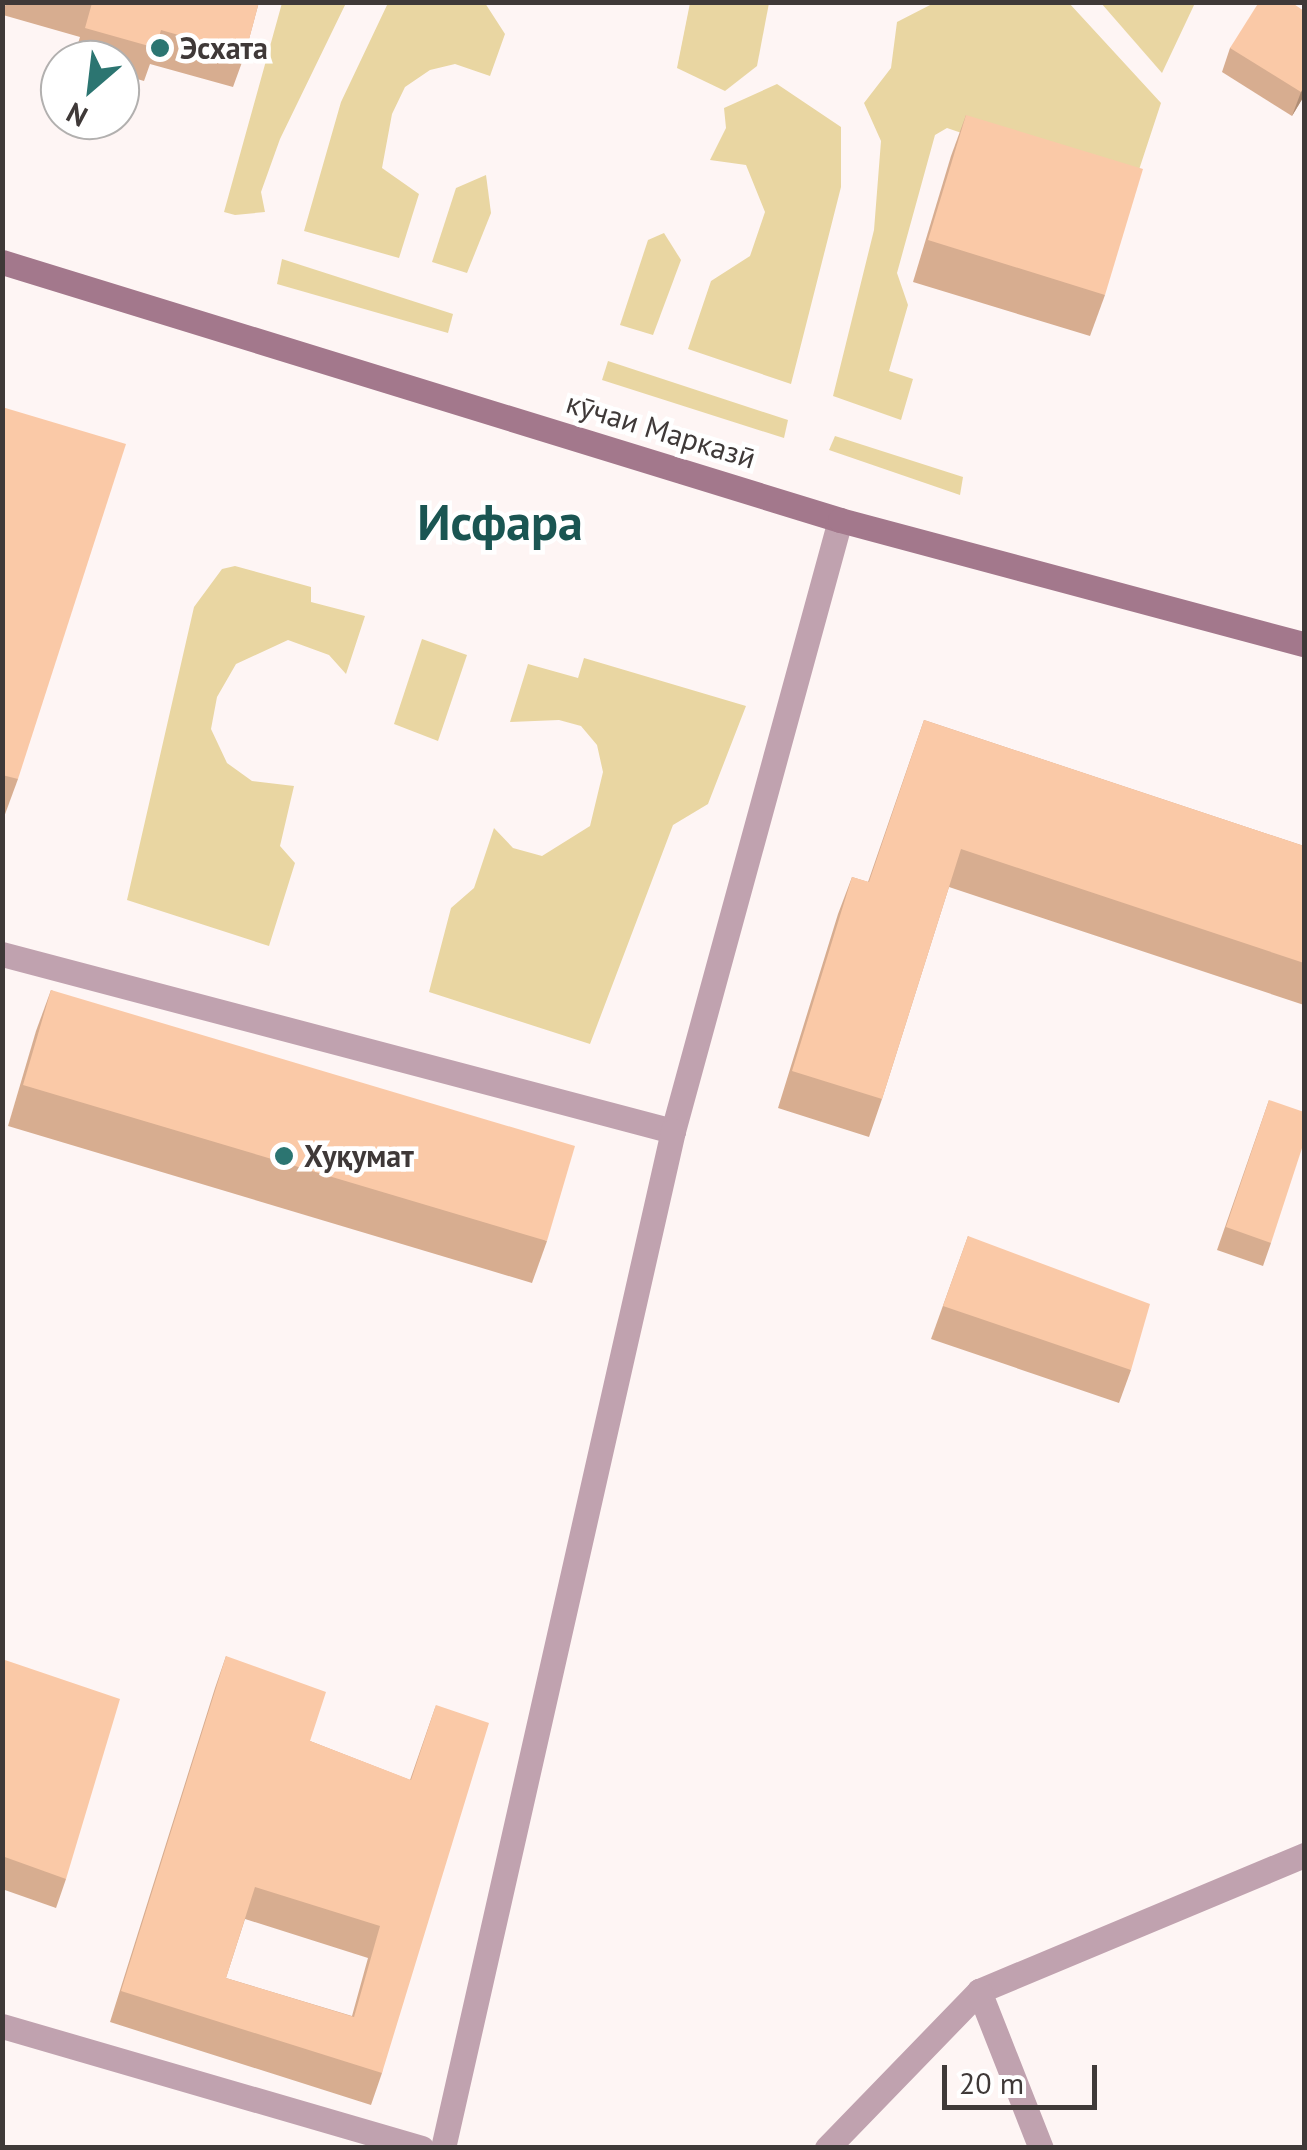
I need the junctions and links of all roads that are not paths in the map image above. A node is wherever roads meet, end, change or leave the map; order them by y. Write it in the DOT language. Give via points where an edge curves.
graph roads {
  1 [pos="2,262"];
  2 [pos="840,520"];
  3 [pos="1304,644"];
  4 [pos="2,954"];
  5 [pos="673,1132"];
  6 [pos="1304,1855"];
  7 [pos="980,1992"];
  8 [pos="2,2026"];
  9 [pos="422,2148"];
  10 [pos="444,2148"];
  11 [pos="827,2148"];
  12 [pos="1040,2148"];
  1 -- 2 [label="main road, кӯчаи Марказӣ"];
  2 -- 3 [label="main road, кӯчаи Марказӣ"];
  2 -- 5 [label="street"];
  4 -- 5 [label="street"];
  5 -- 10 [label="street"];
  6 -- 7 [label="street"];
  7 -- 11 [label="street"];
  7 -- 12 [label="street"];
  8 -- 9 [label="street"];
}
